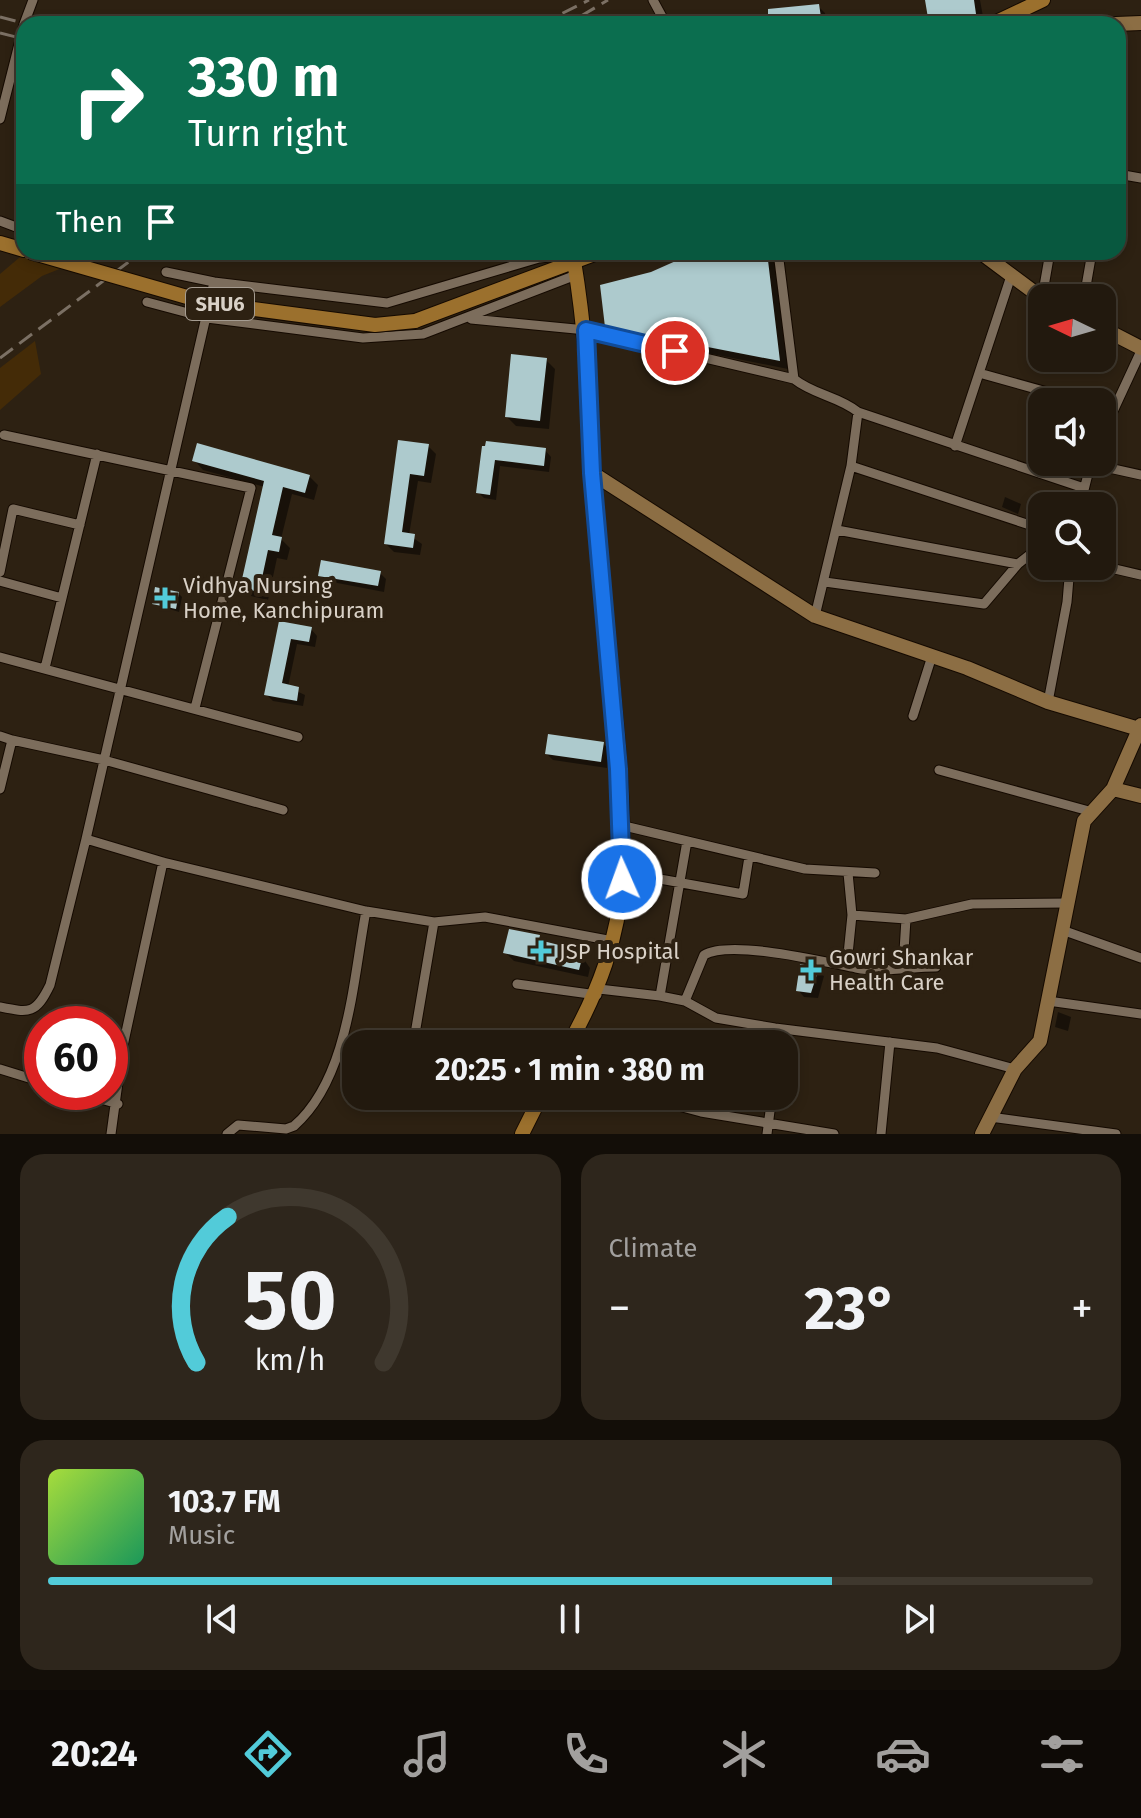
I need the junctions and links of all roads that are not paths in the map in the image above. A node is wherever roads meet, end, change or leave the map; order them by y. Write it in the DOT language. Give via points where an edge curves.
graph roads {
  1 [pos="1043,0"];
  2 [pos="1009,16"];
  3 [pos="16,56"];
  4 [pos="0,119"];
  5 [pos="58,260"];
  6 [pos="532,260"];
  7 [pos="779,260"];
  8 [pos="992,260"];
  9 [pos="1049,260"];
  10 [pos="1091,260"];
  11 [pos="574,261"];
  12 [pos="166,272"];
  13 [pos="1012,273"];
  14 [pos="214,282"];
  15 [pos="1044,284"];
  16 [pos="1086,284"];
  17 [pos="1028,286"];
  18 [pos="147,302"];
  19 [pos="207,318"];
  20 [pos="467,318"];
  21 [pos="586,330"];
  22 [pos="1116,336"];
  23 [pos="1141,350"];
  24 [pos="979,373"];
  25 [pos="794,379"];
  26 [pos="1033,388"];
  27 [pos="1116,394"];
  28 [pos="858,412"];
  29 [pos="4,435"];
  30 [pos="955,446"];
  31 [pos="97,454"];
  32 [pos="851,466"];
  33 [pos="1116,469"];
  34 [pos="171,470"];
  35 [pos="592,473"];
  36 [pos="1141,475"];
  37 [pos="1087,476"];
  38 [pos="1084,488"];
  39 [pos="1083,492"];
  40 [pos="1028,524"];
  41 [pos="80,525"];
  42 [pos="837,530"];
  43 [pos="3,544"];
  44 [pos="1028,556"];
  45 [pos="1018,564"];
  46 [pos="1116,569"];
  47 [pos="0,572"];
  48 [pos="1141,575"];
  49 [pos="1069,580"];
  50 [pos="0,581"];
  51 [pos="825,582"];
  52 [pos="62,598"];
  53 [pos="815,616"];
  54 [pos="932,656"];
  55 [pos="0,657"];
  56 [pos="45,668"];
  57 [pos="121,687"];
  58 [pos="1048,702"];
  59 [pos="195,708"];
  60 [pos="913,716"];
  61 [pos="1140,727"];
  62 [pos="0,736"];
  63 [pos="298,737"];
  64 [pos="12,740"];
  65 [pos="104,760"];
  66 [pos="939,770"];
  67 [pos="0,789"];
  68 [pos="1113,789"];
  69 [pos="1141,796"];
  70 [pos="283,810"];
  71 [pos="1089,811"];
  72 [pos="620,825"];
  73 [pos="86,839"];
  74 [pos="687,841"];
  75 [pos="749,857"];
  76 [pos="163,862"];
  77 [pos="621,872"];
  78 [pos="848,873"];
  79 [pos="875,873"];
  80 [pos="682,884"];
  81 [pos="1067,903"];
  82 [pos="366,911"];
  83 [pos="852,915"];
  84 [pos="906,919"];
  85 [pos="434,922"];
  86 [pos="1062,930"];
  87 [pos="613,941"];
  88 [pos="1141,958"];
  89 [pos="847,964"];
  90 [pos="903,967"];
  91 [pos="936,967"];
  92 [pos="517,984"];
  93 [pos="598,992"];
  94 [pos="660,996"];
  95 [pos="685,1001"];
  96 [pos="1048,1001"];
  97 [pos="0,1007"];
  98 [pos="1141,1014"];
  99 [pos="128,1023"];
  100 [pos="416,1028"];
  101 [pos="781,1029"];
  102 [pos="577,1030"];
  103 [pos="890,1042"];
  104 [pos="0,1069"];
  105 [pos="1015,1069"];
  106 [pos="24,1076"];
  107 [pos="117,1110"];
  108 [pos="534,1110"];
  109 [pos="694,1110"];
  110 [pos="990,1117"];
  111 [pos="768,1129"];
  112 [pos="111,1134"];
  113 [pos="227,1134"];
  114 [pos="522,1134"];
  115 [pos="834,1134"];
  116 [pos="881,1134"];
  117 [pos="982,1134"];
  118 [pos="1116,1134"];
  1 -- 2 [label="main road"];
  3 -- 4 [label="street"];
  5 -- 11 [label="main road, SHU6, bridge" via="208,303 375,325 415,321"];
  6 -- 14 [label="street" via="387,303"];
  7 -- 25 [label="street"];
  8 -- 13 [label="street"];
  9 -- 15 [label="street"];
  10 -- 16 [label="street"];
  11 -- 20 [label="street"];
  11 -- 21 [label="main road"];
  12 -- 14 [label="street"];
  13 -- 17 [label="street"];
  13 -- 24 [label="street"];
  14 -- 19 [label="street"];
  18 -- 19 [label="street"];
  19 -- 20 [label="street" via="363,338 423,334"];
  19 -- 34 [label="street"];
  20 -- 21 [label="street"];
  21 -- 25 [label="street"];
  21 -- 35 [label="main road"];
  22 -- 23 [label="street"];
  23 -- 27 [label="street"];
  24 -- 26 [label="street"];
  24 -- 30 [label="street"];
  25 -- 28 [label="street"];
  28 -- 30 [label="street"];
  28 -- 32 [label="street"];
  29 -- 31 [label="street"];
  30 -- 38 [label="street"];
  31 -- 34 [label="street"];
  31 -- 41 [label="street"];
  32 -- 40 [label="street"];
  32 -- 42 [label="street"];
  33 -- 36 [label="street"];
  34 -- 57 [label="street"];
  34 -- 59 [label="street" via="251,488"];
  35 -- 53 [label="street"];
  35 -- 72 [label="main road"];
  37 -- 38 [label="street"];
  38 -- 39 [label="street"];
  41 -- 43 [label="street" via="13,509"];
  41 -- 52 [label="street"];
  42 -- 45 [label="street"];
  42 -- 51 [label="street"];
  43 -- 47 [label="street"];
  44 -- 45 [label="street"];
  45 -- 51 [label="street" via="984,604"];
  46 -- 48 [label="street"];
  49 -- 58 [label="street"];
  50 -- 52 [label="street"];
  51 -- 53 [label="street"];
  52 -- 56 [label="street"];
  53 -- 54 [label="street"];
  54 -- 58 [label="street"];
  54 -- 60 [label="street"];
  55 -- 56 [label="street"];
  56 -- 57 [label="street"];
  57 -- 59 [label="street"];
  57 -- 65 [label="street"];
  58 -- 61 [label="street"];
  59 -- 63 [label="street"];
  61 -- 68 [label="street"];
  62 -- 64 [label="street"];
  64 -- 65 [label="street"];
  64 -- 67 [label="street"];
  65 -- 70 [label="street"];
  65 -- 73 [label="street"];
  66 -- 71 [label="street"];
  68 -- 69 [label="street"];
  68 -- 71 [label="street"];
  71 -- 81 [label="street"];
  72 -- 74 [label="street"];
  72 -- 77 [label="main road"];
  73 -- 76 [label="street"];
  73 -- 97 [label="street" via="42,1001 22,1011"];
  74 -- 75 [label="street"];
  74 -- 80 [label="street"];
  75 -- 78 [label="street"];
  75 -- 80 [label="street" via="743,894"];
  76 -- 82 [label="street"];
  76 -- 99 [label="street"];
  77 -- 80 [label="street"];
  77 -- 87 [label="main road"];
  78 -- 79 [label="street"];
  78 -- 83 [label="street"];
  80 -- 94 [label="street"];
  81 -- 84 [label="street" via="972,904"];
  81 -- 86 [label="street"];
  82 -- 85 [label="street"];
  82 -- 113 [label="street" via="329,1081 294,1126 238,1125"];
  83 -- 84 [label="street"];
  83 -- 89 [label="street"];
  84 -- 90 [label="street"];
  85 -- 87 [label="street" via="485,917"];
  85 -- 100 [label="street"];
  86 -- 88 [label="street"];
  86 -- 96 [label="street"];
  87 -- 93 [label="main road"];
  89 -- 90 [label="street"];
  89 -- 95 [label="street" via="710,951"];
  90 -- 91 [label="street"];
  92 -- 93 [label="street"];
  93 -- 94 [label="street"];
  93 -- 102 [label="main road"];
  94 -- 95 [label="street"];
  95 -- 101 [label="street" via="716,1018"];
  96 -- 98 [label="street"];
  96 -- 105 [label="street" via="1040,1041"];
  101 -- 103 [label="street"];
  103 -- 105 [label="street" via="937,1048"];
  103 -- 116 [label="street"];
  104 -- 106 [label="street"];
  105 -- 110 [label="street"];
  107 -- 112 [label="street"];
  108 -- 114 [label="main road"];
  109 -- 111 [label="street"];
  110 -- 117 [label="street"];
  110 -- 118 [label="street"];
  111 -- 115 [label="street"];
}
